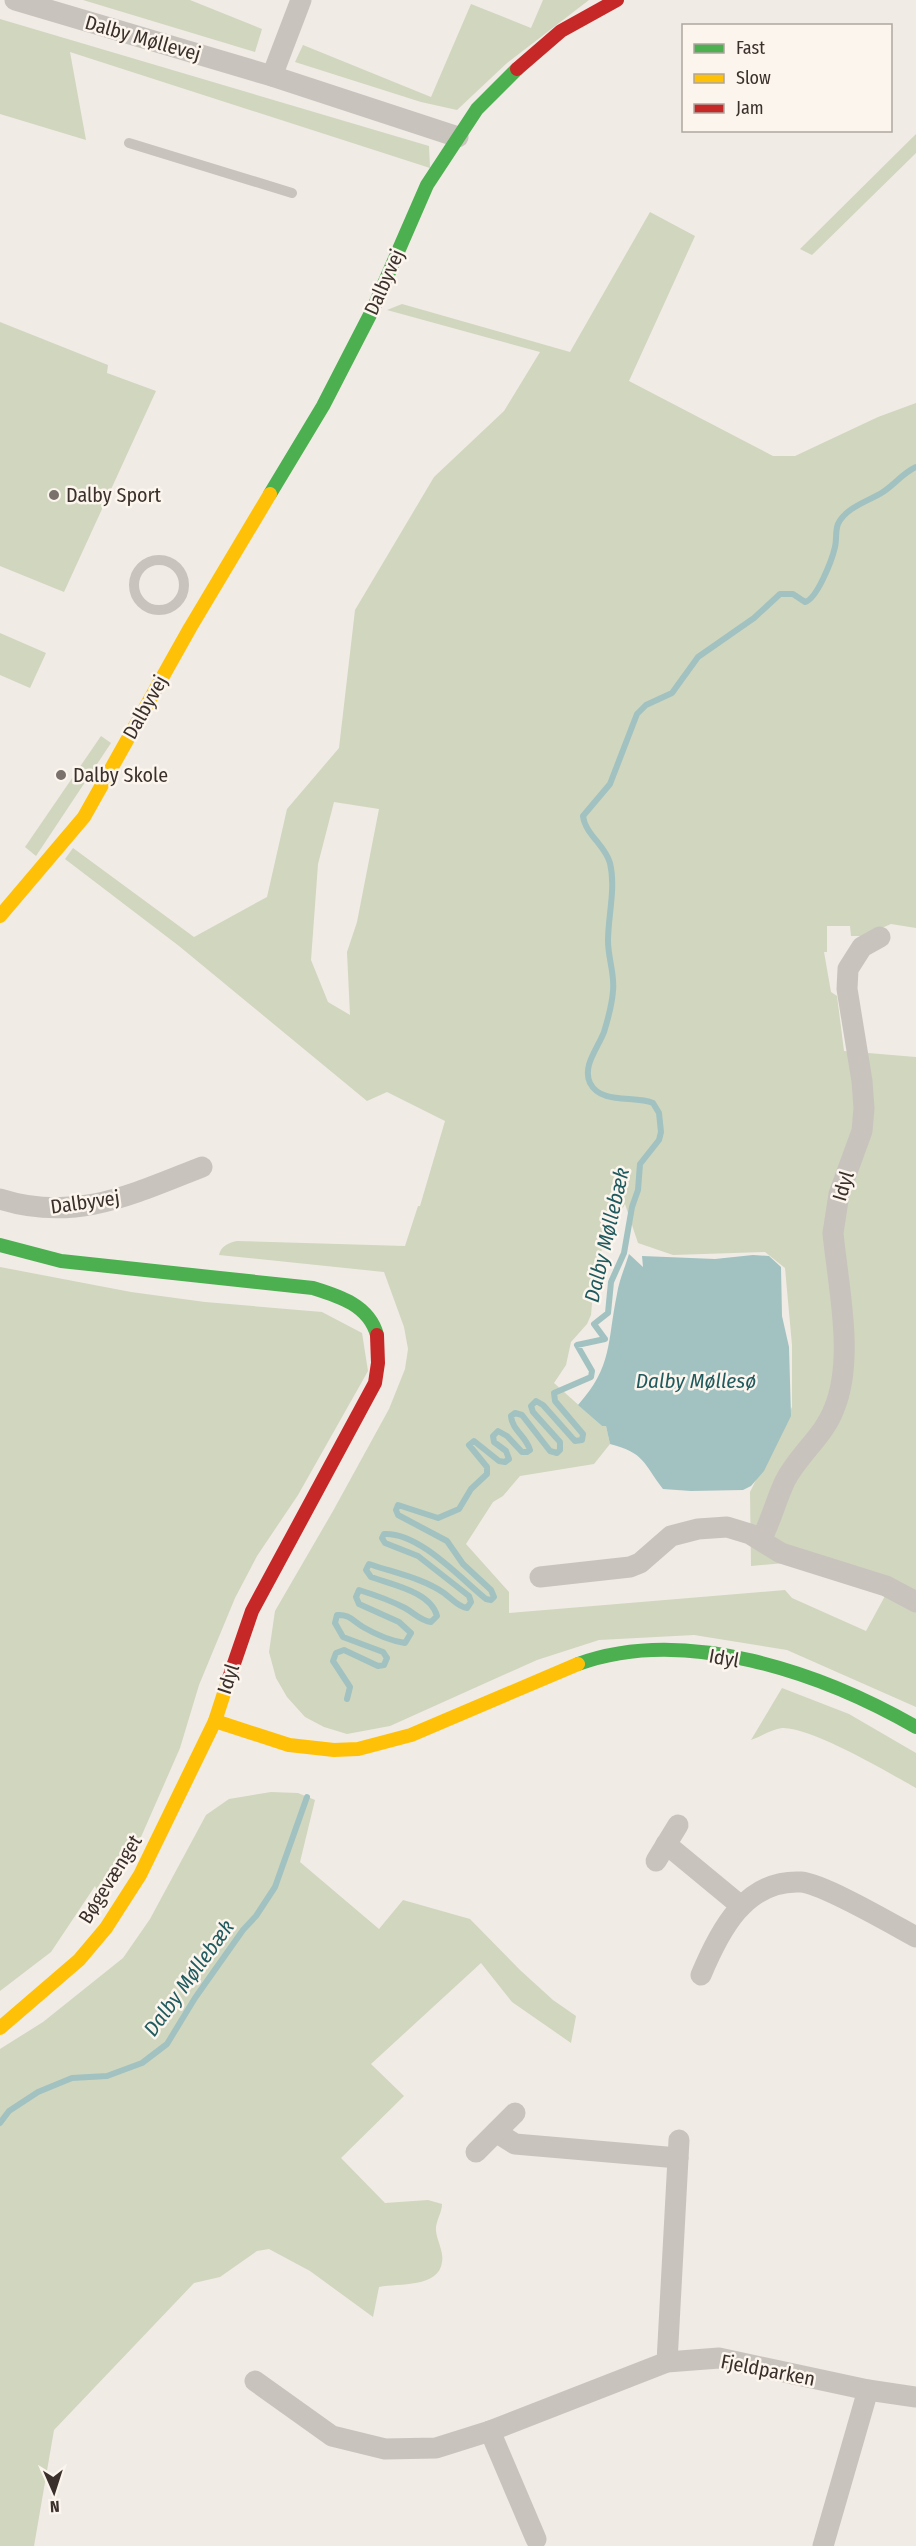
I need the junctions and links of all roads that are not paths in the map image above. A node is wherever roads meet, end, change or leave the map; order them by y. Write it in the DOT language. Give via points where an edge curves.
graph roads {
  1 [pos="15,0"];
  2 [pos="301,0"];
  3 [pos="617,0"];
  4 [pos="272,76"];
  5 [pos="458,136"];
  6 [pos="129,143"];
  7 [pos="292,193"];
  8 [pos="181,598"];
  9 [pos="201,610"];
  10 [pos="0,916"];
  11 [pos="880,937"];
  12 [pos="202,1167"];
  13 [pos="0,1199"];
  14 [pos="0,1245"];
  15 [pos="761,1540"];
  16 [pos="540,1577"];
  17 [pos="916,1602"];
  18 [pos="215,1721"];
  19 [pos="916,1727"];
  20 [pos="678,1825"];
  21 [pos="741,1906"];
  22 [pos="916,1937"];
  23 [pos="701,1975"];
  24 [pos="0,2028"];
  25 [pos="514,2113"];
  26 [pos="496,2132"];
  27 [pos="476,2152"];
  28 [pos="667,2362"];
  29 [pos="255,2381"];
  30 [pos="868,2390"];
  31 [pos="916,2397"];
  32 [pos="490,2431"];
  33 [pos="536,2538"];
  34 [pos="823,2546"];
  1 -- 4 [label="street, Dalby Møllevej"];
  2 -- 4 [label="street"];
  3 -- 5 [label="street, Dalbyvej" via="561,30 510,75 477,109"];
  4 -- 5 [label="street, Dalby Møllevej"];
  5 -- 9 [label="street, Dalbyvej" via="427,185 373,309 324,406"];
  6 -- 7 [label="lane"];
  8 -- 8 [label="lane" via="183,576 174,564 156,559 137,572 134,590 146,606 164,609"];
  8 -- 9 [label="lane"];
  9 -- 10 [label="street, Dalbyvej" via="84,817"];
  11 -- 15 [label="street, Idyl" via="862,947 848,969 847,989 864,1108 862,1131 848,1167 833,1233 844,1359 839,1388 834,1410 786,1480"];
  12 -- 13 [label="street, Dalbyvej" via="113,1202 42,1208"];
  14 -- 18 [label="street, Idyl" via="61,1261 313,1288 355,1302 375,1328 381,1342 375,1383 252,1611"];
  15 -- 16 [label="street" via="727,1527 698,1529 671,1536 630,1567"];
  15 -- 17 [label="street" via="781,1553 885,1586"];
  18 -- 19 [label="street, Idyl" via="302,1748 357,1750 411,1735 578,1663 619,1653 657,1651 708,1654 781,1668 831,1684"];
  18 -- 24 [label="street, Bøgevænget" via="140,1875 106,1928 79,1960"];
  20 -- 21 [label="street" via="661,1853"];
  21 -- 22 [label="street" via="762,1891 802,1882"];
  21 -- 23 [label="street" via="718,1936"];
  25 -- 26 [label="street"];
  26 -- 27 [label="street"];
  26 -- 28 [label="street" via="515,2144 678,2149"];
  28 -- 30 [label="street, Fjeldparken" via="719,2358"];
  28 -- 32 [label="street, Fjeldparken"];
  29 -- 32 [label="street, Fjeldparken" via="332,2436 385,2449 436,2448"];
  30 -- 31 [label="street, Fjeldparken"];
  30 -- 34 [label="street"];
  32 -- 33 [label="street"];
}
